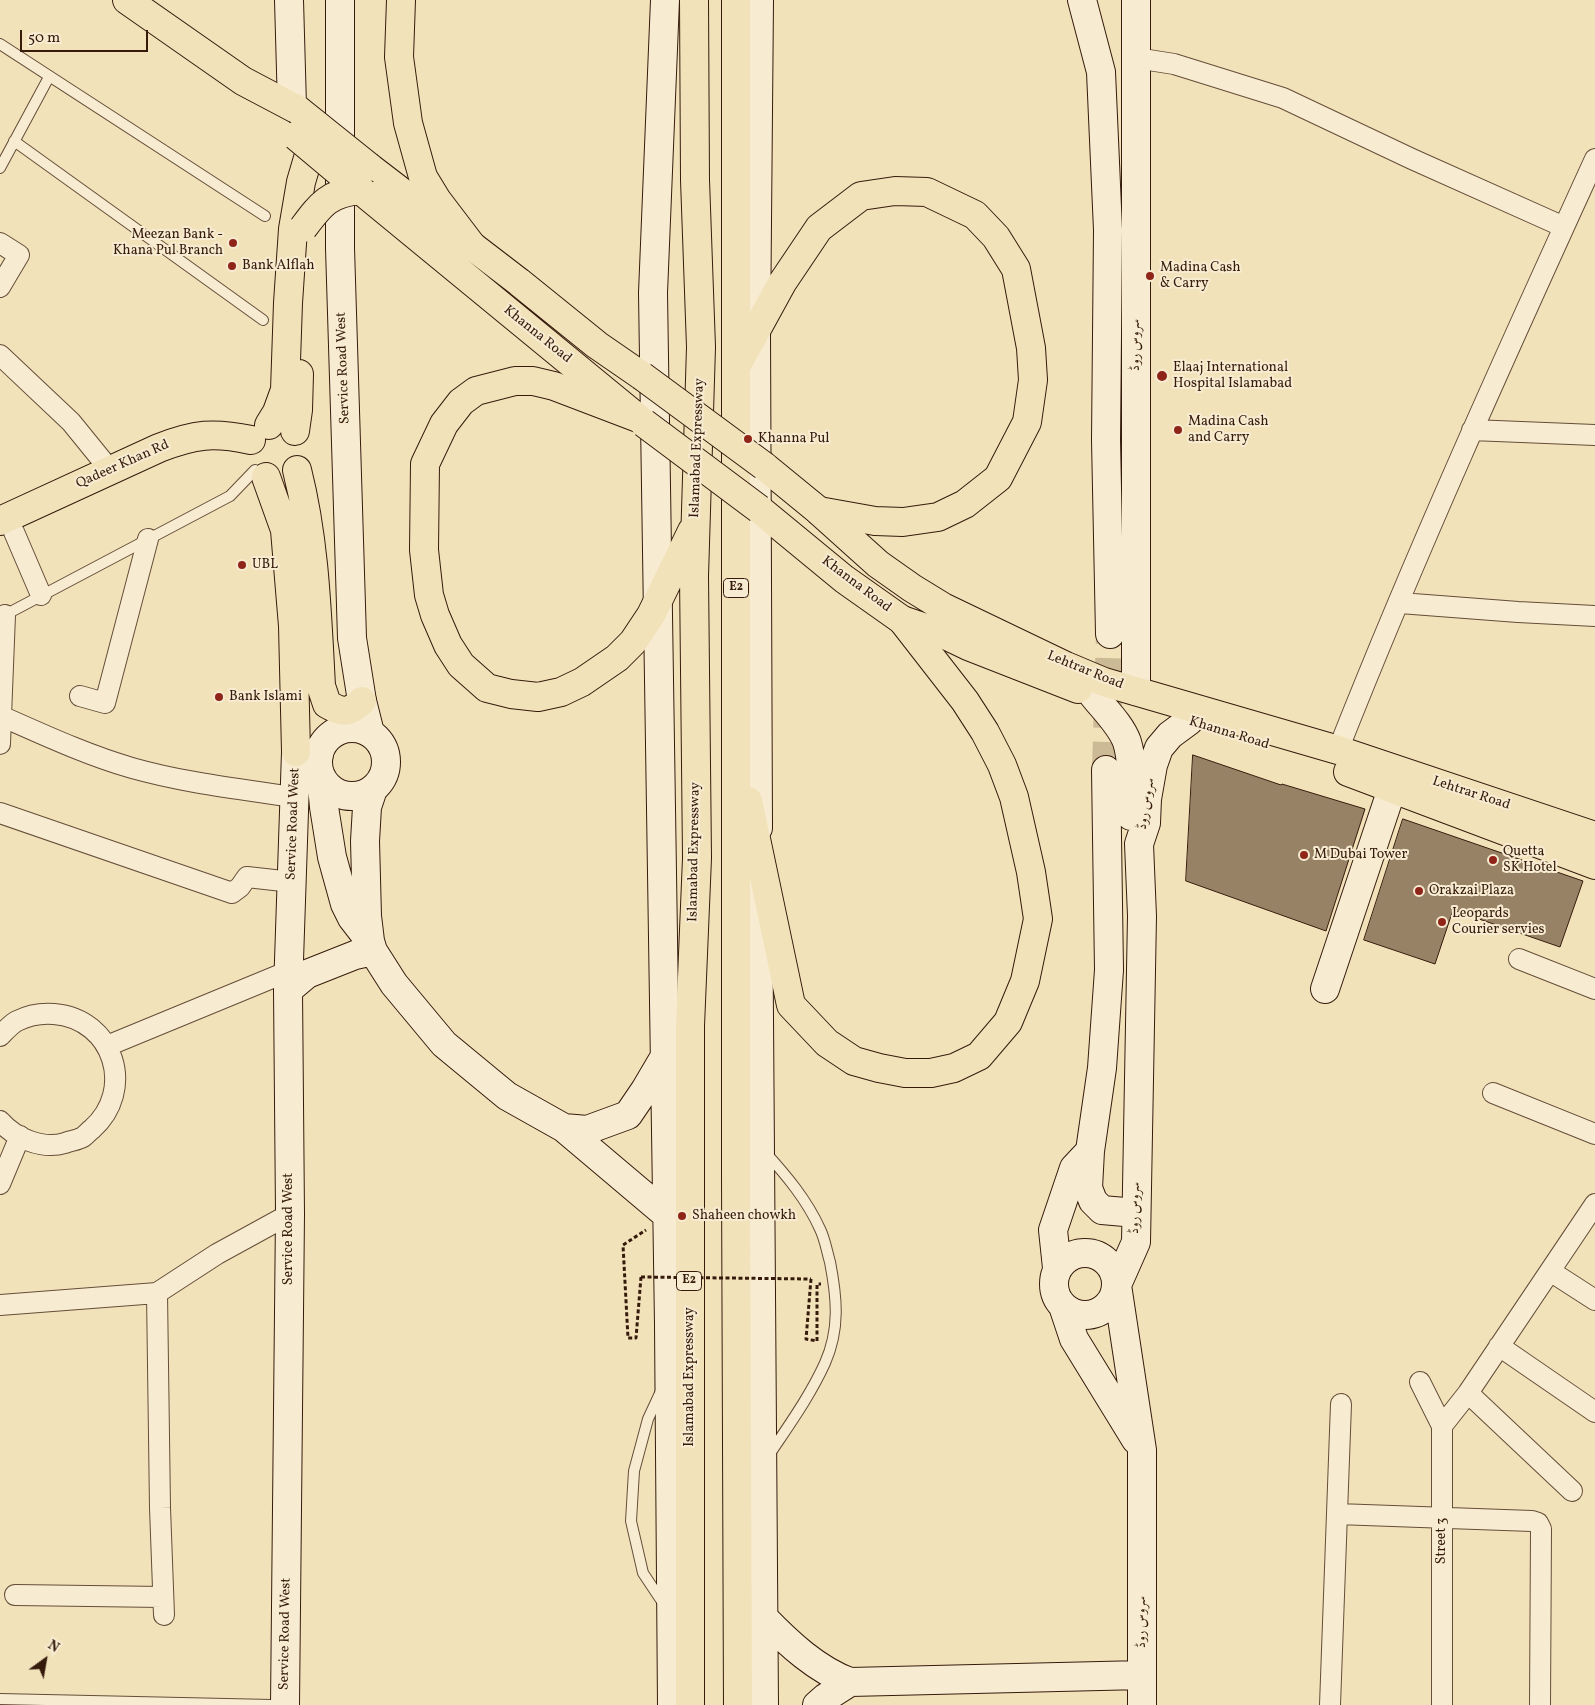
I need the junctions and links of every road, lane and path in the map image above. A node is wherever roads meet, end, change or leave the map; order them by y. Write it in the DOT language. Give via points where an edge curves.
graph roads {
  1 [pos="128,0"];
  2 [pos="290,0"];
  3 [pos="340,0"];
  4 [pos="402,0"];
  5 [pos="665,0"];
  6 [pos="681,0"];
  7 [pos="736,0"];
  8 [pos="759,0"];
  9 [pos="1082,0"];
  10 [pos="1136,0"];
  11 [pos="694,13"];
  12 [pos="0,44"];
  13 [pos="1136,58"];
  14 [pos="49,77"];
  15 [pos="299,125"];
  16 [pos="14,141"];
  17 [pos="1595,159"];
  18 [pos="0,168"];
  19 [pos="364,183"];
  20 [pos="265,216"];
  21 [pos="1564,227"];
  22 [pos="0,243"];
  23 [pos="472,246"];
  24 [pos="0,286"];
  25 [pos="262,320"];
  26 [pos="756,332"];
  27 [pos="0,354"];
  28 [pos="736,367"];
  29 [pos="642,376"];
  30 [pos="641,420"];
  31 [pos="1472,430"];
  32 [pos="295,431"];
  33 [pos="1595,436"];
  34 [pos="258,453"];
  35 [pos="110,470"];
  36 [pos="297,470"];
  37 [pos="819,511"];
  38 [pos="696,524"];
  39 [pos="5,531"];
  40 [pos="148,539"];
  41 [pos="41,595"];
  42 [pos="657,599"];
  43 [pos="1400,603"];
  44 [pos="3,616"];
  45 [pos="1595,616"];
  46 [pos="902,620"];
  47 [pos="1110,634"];
  48 [pos="1136,691"];
  49 [pos="1093,694"];
  50 [pos="80,696"];
  51 [pos="362,701"];
  52 [pos="2,716"];
  53 [pos="1188,721"];
  54 [pos="370,734"];
  55 [pos="736,736"];
  56 [pos="0,744"];
  57 [pos="1338,750"];
  58 [pos="312,761"];
  59 [pos="1106,770"];
  60 [pos="1392,789"];
  61 [pos="373,790"];
  62 [pos="293,797"];
  63 [pos="0,813"];
  64 [pos="1595,836"];
  65 [pos="1139,844"];
  66 [pos="758,850"];
  67 [pos="1595,865"];
  68 [pos="292,882"];
  69 [pos="366,949"];
  70 [pos="1519,959"];
  71 [pos="295,978"];
  72 [pos="1325,989"];
  73 [pos="1595,989"];
  74 [pos="0,1036"];
  75 [pos="108,1046"];
  76 [pos="665,1056"];
  77 [pos="1493,1093"];
  78 [pos="0,1121"];
  79 [pos="564,1128"];
  80 [pos="1595,1134"];
  81 [pos="20,1136"];
  82 [pos="760,1148"];
  83 [pos="1090,1151"];
  84 [pos="0,1184"];
  85 [pos="1595,1204"];
  86 [pos="1136,1213"];
  87 [pos="290,1214"];
  88 [pos="667,1215"];
  89 [pos="1057,1268"];
  90 [pos="1550,1271"];
  91 [pos="835,1285"];
  92 [pos="1117,1285"];
  93 [pos="158,1293"];
  94 [pos="1595,1300"];
  95 [pos="0,1305"];
  96 [pos="1064,1308"];
  97 [pos="1498,1346"];
  98 [pos="669,1374"];
  99 [pos="1420,1382"];
  100 [pos="1468,1393"];
  101 [pos="1340,1404"];
  102 [pos="1595,1412"];
  103 [pos="1442,1426"];
  104 [pos="1142,1450"];
  105 [pos="763,1464"];
  106 [pos="1572,1491"];
  107 [pos="1337,1514"];
  108 [pos="1442,1517"];
  109 [pos="15,1595"];
  110 [pos="671,1615"];
  111 [pos="764,1618"];
  112 [pos="1142,1675"];
  113 [pos="850,1682"];
  114 [pos="0,1699"];
  115 [pos="17,1702"];
  116 [pos="272,1705"];
  117 [pos="286,1705"];
  118 [pos="672,1705"];
  119 [pos="690,1705"];
  120 [pos="738,1705"];
  121 [pos="764,1705"];
  122 [pos="817,1705"];
  123 [pos="1142,1705"];
  124 [pos="1330,1705"];
  125 [pos="1442,1705"];
  126 [pos="1540,1705"];
  1 -- 15 [label="main road, Khanna Road" via="244,81"];
  2 -- 15 [label="street"];
  3 -- 51 [label="street, Service Road West" via="340,248 348,543 352,638"];
  4 -- 23 [label="main road" via="399,57 408,123 423,177"];
  5 -- 42 [label="street" via="652,293"];
  6 -- 11 [label="main road"];
  7 -- 28 [label="main road, E2"];
  8 -- 26 [label="street"];
  9 -- 47 [label="street" via="1102,82 1108,230 1106,440"];
  10 -- 13 [label="street, سروس روڈ"];
  11 -- 38 [label="main road, Islamabad Expressway / E2" via="695,180 702,347"];
  12 -- 14 [label="lane"];
  13 -- 21 [label="street" via="1174,64 1283,98"];
  13 -- 48 [label="street, سروس روڈ"];
  14 -- 16 [label="lane"];
  14 -- 20 [label="lane"];
  15 -- 19 [label="main road, Khanna Road, bridge"];
  15 -- 19 [label="main road, Khanna Road, bridge"];
  15 -- 34 [label="main road" via="301,182 293,229 285,390"];
  16 -- 18 [label="lane"];
  16 -- 25 [label="lane"];
  17 -- 21 [label="street"];
  19 -- 23 [label="main road, Khanna Road"];
  19 -- 30 [label="main road, Khanna Road"];
  19 -- 32 [label="main road, bridge" via="330,197 303,228"];
  21 -- 31 [label="street"];
  22 -- 24 [label="street" via="19,255"];
  23 -- 29 [label="main road, Khanna Road" via="597,345"];
  26 -- 28 [label="main road"];
  26 -- 37 [label="main road" via="782,283 819,228 861,196 895,191 927,192 975,215 996,237 1016,269 1031,348 1033,380 1027,422 998,478 965,504 938,517 903,522 875,521"];
  26 -- 66 [label="street"];
  27 -- 35 [label="street" via="71,422"];
  28 -- 55 [label="main road, E2"];
  29 -- 37 [label="main road, Lehtrar Road, bridge"];
  30 -- 42 [label="main road" via="533,381 515,381 476,391 461,402 444,424 425,464 424,550 429,595 448,646 461,665 487,688 511,694 538,697 561,692 582,682 617,658 633,642 646,624"];
  30 -- 46 [label="main road, Khanna Road, bridge" via="759,509 844,579"];
  31 -- 33 [label="street"];
  31 -- 43 [label="street"];
  32 -- 34 [label="main road" via="278,424"];
  32 -- 36 [label="main road" via="304,454"];
  34 -- 35 [label="main road, Qadeer Khan Rd" via="232,436 191,436"];
  34 -- 36 [label="main road" via="274,479"];
  34 -- 39 [label="main road, Qadeer Khan Rd" via="200,451 168,460"];
  34 -- 40 [label="lane" via="230,496"];
  34 -- 58 [label="main road" via="285,530 293,626 294,704"];
  35 -- 39 [label="main road, Qadeer Khan Rd"];
  36 -- 51 [label="main road" via="308,515 321,686 327,704 336,709 345,712"];
  37 -- 48 [label="main road, Lehtrar Road" via="878,564 943,607 1066,666"];
  38 -- 42 [label="main road"];
  38 -- 119 [label="main road, Islamabad Expressway / E2" via="697,858 690,1026"];
  39 -- 41 [label="street"];
  40 -- 41 [label="lane"];
  40 -- 50 [label="street" via="105,703"];
  41 -- 44 [label="lane"];
  42 -- 76 [label="street"];
  43 -- 45 [label="street"];
  43 -- 57 [label="street"];
  44 -- 52 [label="street"];
  46 -- 49 [label="main road, Khanna Road"];
  46 -- 66 [label="main road" via="985,732 1014,797 1038,919 1025,980 1008,1022 979,1056 954,1068 931,1073 905,1073 854,1061 827,1043 791,1005"];
  48 -- 57 [label="main road, Lehtrar Road"];
  49 -- 53 [label="main road, Khanna Road"];
  49 -- 65 [label="street" via="1126,741 1131,770 1131,822"];
  51 -- 54 [label="street, Service Road West"];
  52 -- 56 [label="street"];
  52 -- 62 [label="street" via="72,748 133,768 202,784"];
  53 -- 60 [label="main road, Khanna Road" via="1334,767"];
  53 -- 65 [label="street, سروس روڈ" via="1170,735 1153,765 1146,823"];
  54 -- 58 [label="street" via="354,729 339,731 330,737"];
  54 -- 61 [label="street" via="384,750 386,761 385,772"];
  55 -- 66 [label="main road"];
  55 -- 120 [label="main road, E2"];
  57 -- 64 [label="main road, Lehtrar Road"];
  58 -- 61 [label="street" via="334,791 354,796"];
  58 -- 62 [label="street, Service Road West"];
  58 -- 69 [label="street" via="344,904"];
  59 -- 83 [label="street" via="1109,970 1102,1068"];
  60 -- 67 [label="main road, Khanna Road"];
  60 -- 72 [label="street"];
  61 -- 69 [label="street" via="364,841"];
  62 -- 68 [label="street, Service Road West"];
  63 -- 68 [label="street" via="232,893 247,877"];
  65 -- 86 [label="street, سروس روڈ" via="1142,916"];
  66 -- 82 [label="street"];
  68 -- 71 [label="street, Service Road West"];
  69 -- 71 [label="street"];
  69 -- 79 [label="street" via="444,1044 507,1096"];
  70 -- 73 [label="street"];
  71 -- 75 [label="street"];
  71 -- 87 [label="street, Service Road West"];
  74 -- 75 [label="street" via="17,1021 42,1013 67,1015 91,1027"];
  75 -- 81 [label="street" via="116,1071 114,1097 102,1120 83,1137 58,1145 32,1143"];
  76 -- 79 [label="street" via="628,1115 587,1130"];
  76 -- 88 [label="street"];
  77 -- 80 [label="street"];
  78 -- 81 [label="street" via="9,1131"];
  79 -- 88 [label="street"];
  81 -- 84 [label="street"];
  82 -- 91 [label="lane" via="797,1191 821,1230"];
  82 -- 105 [label="street"];
  83 -- 86 [label="street" via="1088,1188 1094,1201 1102,1210"];
  83 -- 89 [label="street" via="1074,1168 1053,1230"];
  85 -- 90 [label="street"];
  86 -- 92 [label="street, سروس روڈ" via="1136,1242"];
  87 -- 93 [label="street" via="217,1254"];
  87 -- 117 [label="street, Service Road West"];
  88 -- 91 [label="path, bridge" via="624,1245 628,1338 636,1338 641,1277 811,1279 806,1339 817,1340 817,1284"];
  88 -- 98 [label="street"];
  89 -- 92 [label="street" via="1067,1258 1079,1253 1093,1254 1106,1260 1114,1271"];
  89 -- 96 [label="street" via="1053,1282 1055,1296"];
  90 -- 94 [label="street"];
  90 -- 97 [label="street"];
  91 -- 105 [label="lane" via="835,1328 825,1362 807,1397"];
  92 -- 96 [label="street" via="1113,1299 1104,1310 1091,1316 1076,1315"];
  92 -- 104 [label="street, سروس روڈ"];
  93 -- 95 [label="street"];
  93 -- 109 [label="street" via="164,1606"];
  96 -- 104 [label="street" via="1074,1339"];
  97 -- 100 [label="street"];
  97 -- 102 [label="street"];
  98 -- 110 [label="street"];
  98 -- 110 [label="lane" via="648,1419 634,1471 631,1521 643,1573"];
  99 -- 103 [label="street, Street 3"];
  100 -- 103 [label="street"];
  100 -- 106 [label="street"];
  101 -- 107 [label="street"];
  103 -- 108 [label="street, Street 3"];
  104 -- 112 [label="street, سروس روڈ"];
  105 -- 111 [label="street"];
  107 -- 108 [label="street"];
  107 -- 124 [label="street"];
  108 -- 125 [label="street, Street 3"];
  108 -- 126 [label="street" via="1538,1523 1541,1529"];
  110 -- 118 [label="street"];
  111 -- 113 [label="street" via="804,1655"];
  111 -- 121 [label="street"];
  112 -- 113 [label="street"];
  112 -- 123 [label="street, سروس روڈ"];
  113 -- 122 [label="street"];
  114 -- 115 [label="lane"];
  115 -- 116 [label="lane"];
}
